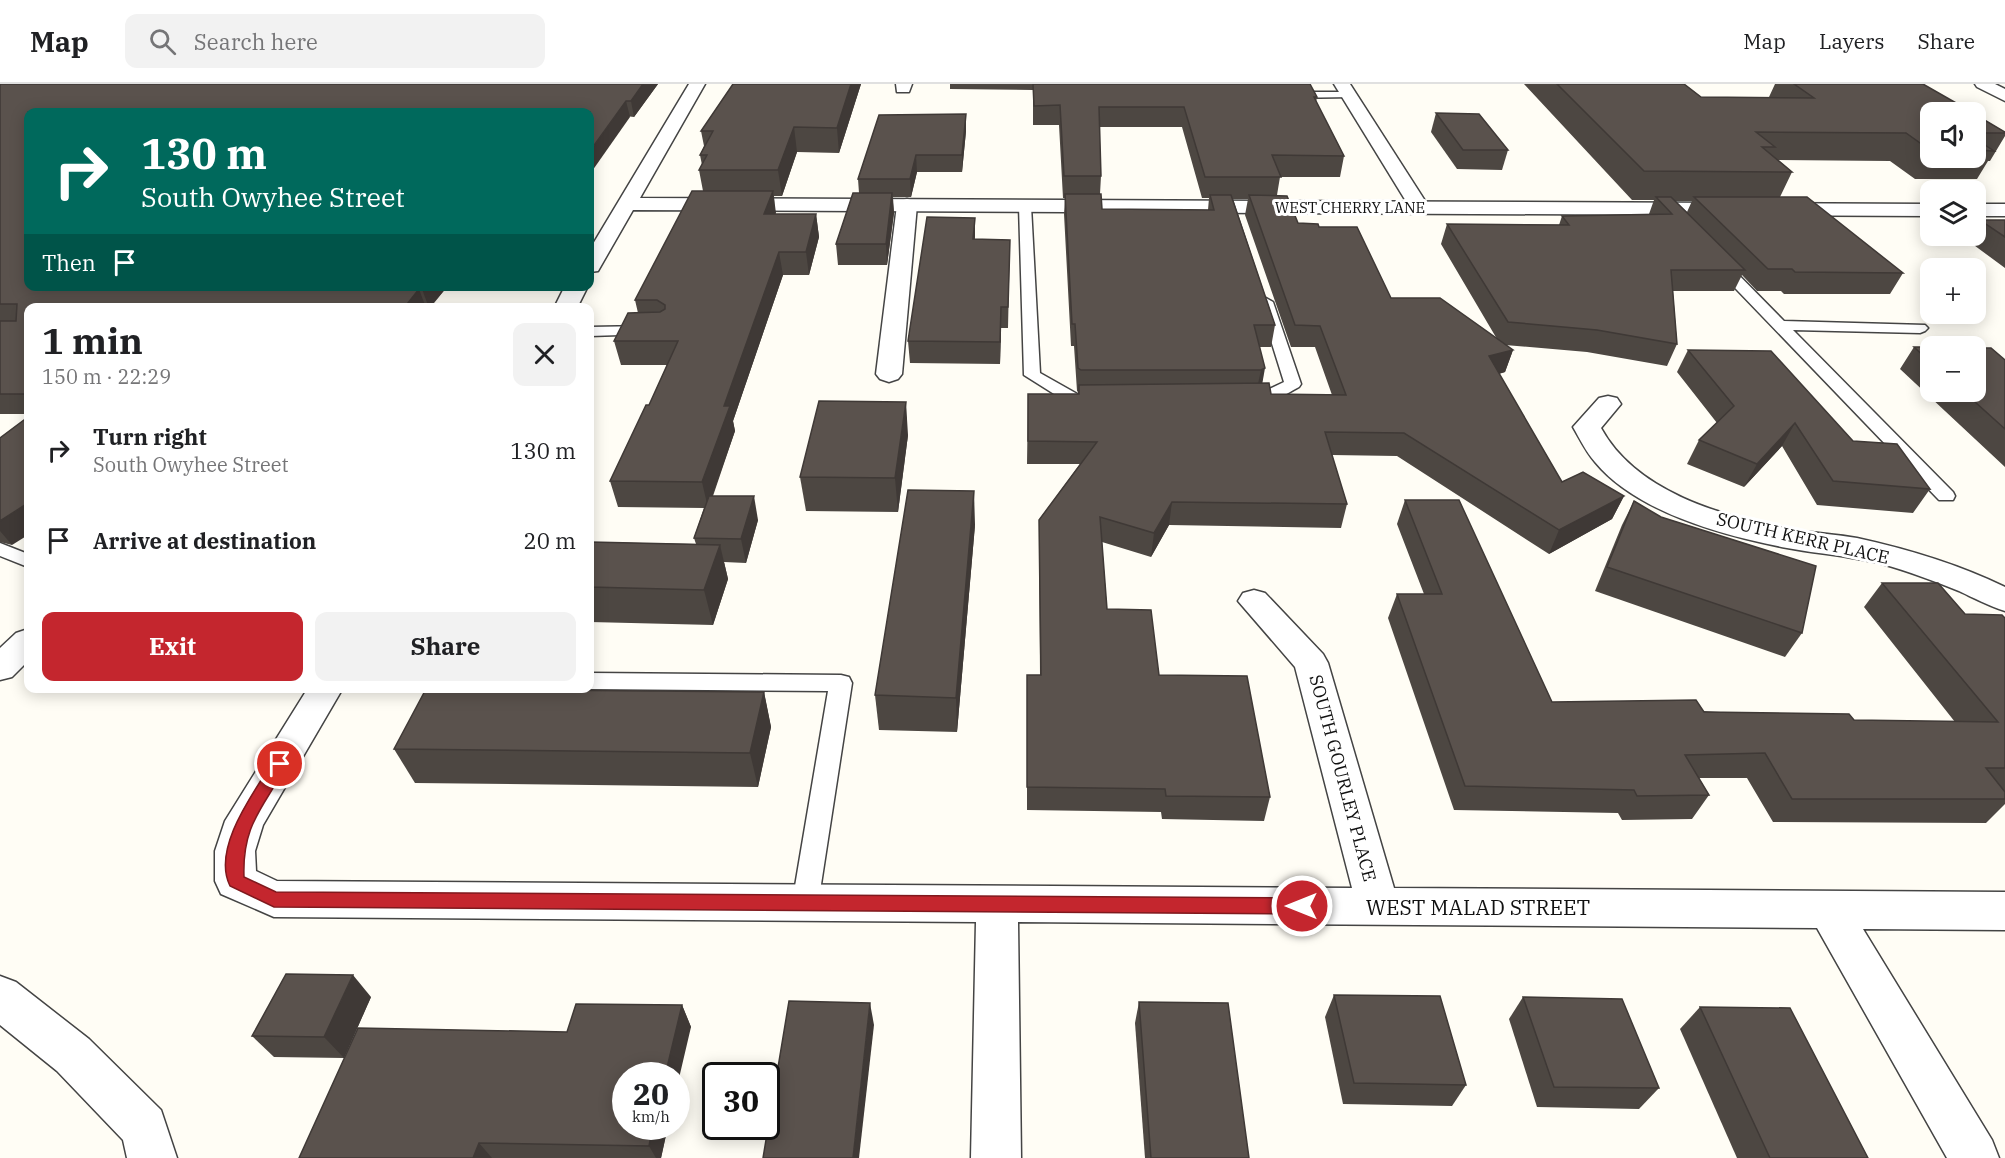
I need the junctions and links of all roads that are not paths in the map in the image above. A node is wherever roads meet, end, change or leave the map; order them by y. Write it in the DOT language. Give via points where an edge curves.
graph roads {
  1 [pos="697,84"];
  2 [pos="1983,84"];
  3 [pos="1345,90"];
  4 [pos="1280,95"];
  5 [pos="2005,96"];
  6 [pos="626,204"];
  7 [pos="908,205"];
  8 [pos="1025,206"];
  9 [pos="1419,207"];
  10 [pos="1665,208"];
  11 [pos="1920,210"];
  12 [pos="1986,210"];
  13 [pos="2005,210"];
  14 [pos="1681,225"];
  15 [pos="1706,250"];
  16 [pos="594,259"];
  17 [pos="1260,284"];
  18 [pos="1780,325"];
  19 [pos="1920,328"];
  20 [pos="661,331"];
  21 [pos="594,332"];
  22 [pos="889,374"];
  23 [pos="1110,400"];
  24 [pos="1225,400"];
  25 [pos="1608,404"];
  26 [pos="1946,496"];
  27 [pos="0,549"];
  28 [pos="24,559"];
  29 [pos="2005,600"];
  30 [pos="1254,601"];
  31 [pos="24,645"];
  32 [pos="0,668"];
  33 [pos="594,681"];
  34 [pos="323,693"];
  35 [pos="805,903"];
  36 [pos="997,906"];
  37 [pos="1378,906"];
  38 [pos="1828,909"];
  39 [pos="2005,911"];
  40 [pos="0,996"];
  41 [pos="152,1158"];
  42 [pos="996,1158"];
  43 [pos="1974,1158"];
  1 -- 6 [label="street"];
  2 -- 5 [label="street"];
  3 -- 4 [label="lane"];
  3 -- 9 [label="street"];
  6 -- 7 [label="street, WEST CHERRY LANE"];
  6 -- 16 [label="street"];
  7 -- 8 [label="street, WEST CHERRY LANE"];
  7 -- 22 [label="street"];
  8 -- 9 [label="street, WEST CHERRY LANE" via="1236,212"];
  8 -- 23 [label="lane" via="1032,375 1076,400"];
  9 -- 10 [label="street, WEST CHERRY LANE"];
  10 -- 11 [label="street, WEST CHERRY LANE"];
  10 -- 14 [label="lane"];
  12 -- 13 [label="street"];
  15 -- 18 [label="lane"];
  17 -- 24 [label="lane" via="1293,384 1260,400"];
  18 -- 19 [label="lane"];
  18 -- 26 [label="lane"];
  20 -- 21 [label="lane"];
  25 -- 29 [label="street, SOUTH KERR PLACE" via="1587,427 1607,460 1669,502 1718,521 1867,550 1931,568"];
  27 -- 28 [label="lane"];
  30 -- 37 [label="street, SOUTH GOURLEY PLACE" via="1311,663"];
  31 -- 32 [label="street"];
  33 -- 35 [label="lane" via="841,683"];
  34 -- 35 [label="street, WEST MALAD STREET" via="245,820 235,851 236,881 274,899"];
  35 -- 36 [label="street, WEST MALAD STREET"];
  36 -- 37 [label="street, WEST MALAD STREET"];
  36 -- 42 [label="street"];
  37 -- 38 [label="street, WEST MALAD STREET"];
  38 -- 39 [label="street, WEST MALAD STREET"];
  38 -- 43 [label="street"];
  40 -- 41 [label="street" via="73,1055 144,1127"];
}
